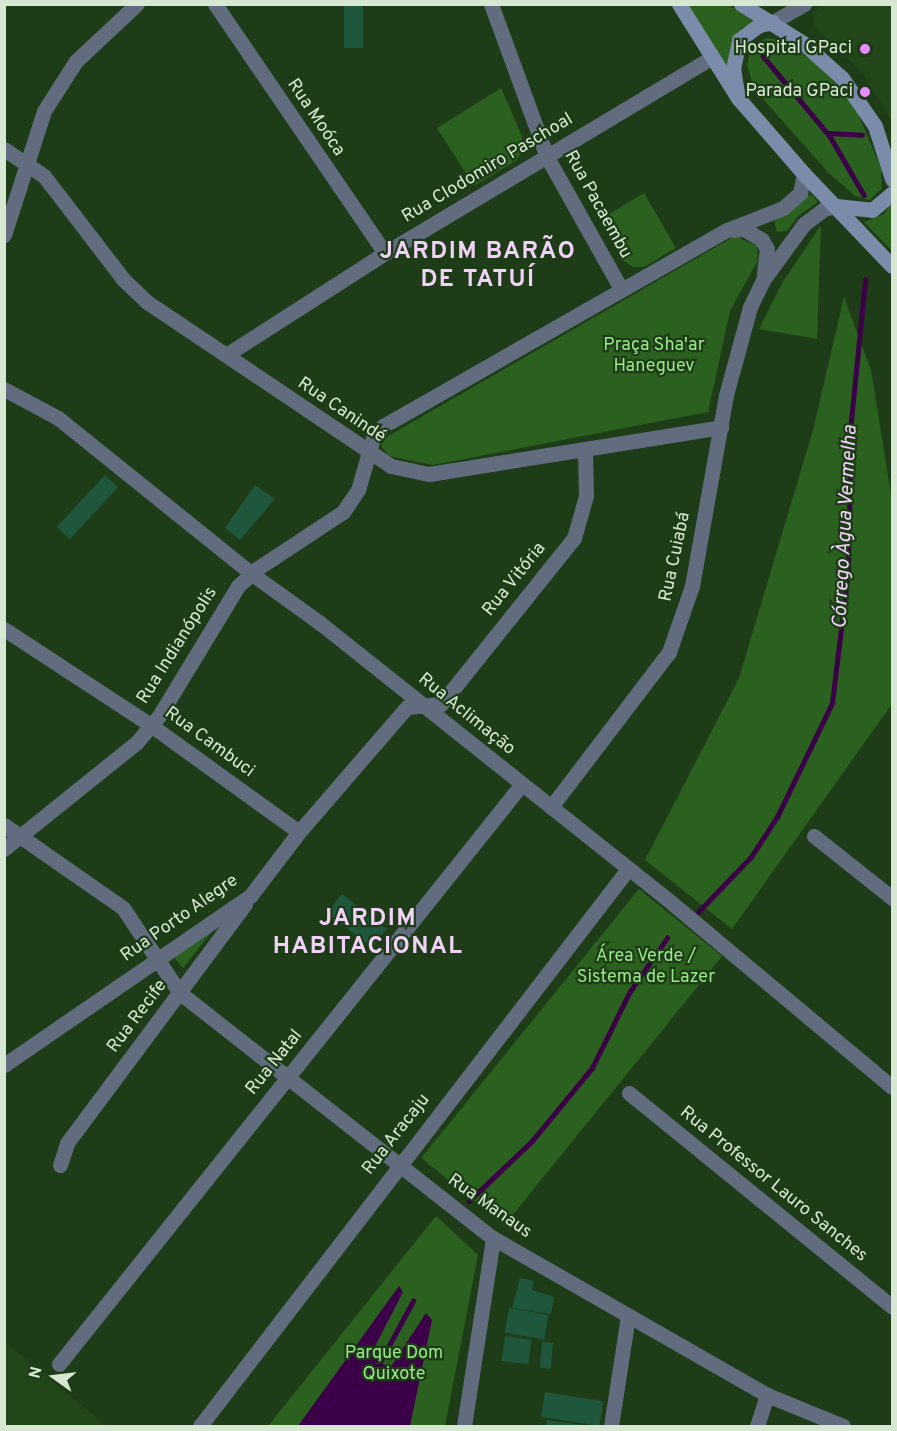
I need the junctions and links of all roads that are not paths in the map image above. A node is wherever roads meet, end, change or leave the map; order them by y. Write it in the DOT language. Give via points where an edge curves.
graph roads {
  1 [pos="137,4"];
  2 [pos="215,4"];
  3 [pos="491,4"];
  4 [pos="679,4"];
  5 [pos="741,4"];
  6 [pos="804,4"];
  7 [pos="773,22"];
  8 [pos="711,58"];
  9 [pos="738,98"];
  10 [pos="4,149"];
  11 [pos="547,158"];
  12 [pos="27,161"];
  13 [pos="804,174"];
  14 [pos="892,179"];
  15 [pos="892,193"];
  16 [pos="836,206"];
  17 [pos="727,230"];
  18 [pos="4,235"];
  19 [pos="386,253"];
  20 [pos="892,266"];
  21 [pos="763,280"];
  22 [pos="621,288"];
  23 [pos="226,355"];
  24 [pos="4,388"];
  25 [pos="721,427"];
  26 [pos="585,451"];
  27 [pos="370,456"];
  28 [pos="252,574"];
  29 [pos="4,629"];
  30 [pos="425,706"];
  31 [pos="152,726"];
  32 [pos="521,785"];
  33 [pos="551,807"];
  34 [pos="4,825"];
  35 [pos="299,832"];
  36 [pos="814,836"];
  37 [pos="23,838"];
  38 [pos="4,849"];
  39 [pos="627,869"];
  40 [pos="251,895"];
  41 [pos="892,897"];
  42 [pos="158,957"];
  43 [pos="180,993"];
  44 [pos="4,1065"];
  45 [pos="288,1078"];
  46 [pos="892,1087"];
  47 [pos="629,1094"];
  48 [pos="399,1164"];
  49 [pos="60,1165"];
  50 [pos="493,1238"];
  51 [pos="892,1307"];
  52 [pos="628,1316"];
  53 [pos="59,1364"];
  54 [pos="767,1395"];
  55 [pos="200,1426"];
  56 [pos="464,1426"];
  57 [pos="611,1426"];
  58 [pos="757,1426"];
  59 [pos="843,1426"];
  1 -- 12 [label="street" via="76,61 44,111"];
  2 -- 19 [label="street, Rua Moóca"];
  3 -- 11 [label="street, Rua Pacaembu"];
  4 -- 8 [label="main road"];
  5 -- 7 [label="main road"];
  6 -- 7 [label="street"];
  7 -- 9 [label="main road" via="759,25 739,40 733,69"];
  7 -- 14 [label="main road" via="803,42 842,78 875,126"];
  8 -- 9 [label="main road"];
  8 -- 11 [label="street, Rua Clodomiro Paschoal"];
  9 -- 13 [label="main road"];
  10 -- 12 [label="street, Rua Canindé"];
  11 -- 19 [label="street, Rua Clodomiro Paschoal"];
  11 -- 22 [label="street, Rua Pacaembu"];
  12 -- 18 [label="street"];
  12 -- 23 [label="street, Rua Canindé" via="44,176 123,279 147,302"];
  13 -- 16 [label="main road"];
  13 -- 17 [label="street, Rua Indianópolis" via="804,184 794,201"];
  15 -- 16 [label="main road" via="872,210"];
  16 -- 20 [label="main road"];
  16 -- 21 [label="street, Rua Cuiabá" via="824,209 804,224"];
  17 -- 21 [label="street, Rua Cuiabá" via="744,230 762,240 767,261"];
  17 -- 22 [label="street, Rua Indianópolis"];
  19 -- 23 [label="street, Rua Clodomiro Paschoal"];
  21 -- 25 [label="street, Rua Cuiabá" via="742,330"];
  22 -- 27 [label="street, Rua Indianópolis" via="383,426 374,438"];
  23 -- 27 [label="street, Rua Canindé"];
  24 -- 28 [label="street, Rua Aclimação" via="58,418"];
  25 -- 26 [label="street, Rua Canindé"];
  25 -- 33 [label="street, Rua Cuiabá" via="692,586 669,652"];
  26 -- 27 [label="street, Rua Canindé" via="429,474 391,466"];
  26 -- 30 [label="street, Rua Vitória" via="586,496 574,538 441,704"];
  27 -- 28 [label="street, Rua Indianópolis" via="358,490 343,512"];
  28 -- 30 [label="street, Rua Aclimação"];
  28 -- 31 [label="street, Rua Indianópolis" via="238,586"];
  29 -- 31 [label="street, Rua Cambuci"];
  30 -- 32 [label="street, Rua Aclimação"];
  30 -- 35 [label="street, Rua Porto Alegre" via="407,707"];
  31 -- 35 [label="street, Rua Cambuci"];
  31 -- 37 [label="street, Rua Indianópolis"];
  32 -- 33 [label="street, Rua Aclimação"];
  32 -- 45 [label="street, Rua Natal"];
  33 -- 39 [label="street, Rua Aclimação"];
  34 -- 37 [label="street, Rua Manaus"];
  35 -- 40 [label="street, Rua Porto Alegre"];
  36 -- 41 [label="street"];
  37 -- 38 [label="street, Rua Indianópolis"];
  37 -- 42 [label="street, Rua Manaus" via="123,908"];
  39 -- 46 [label="street, Rua Aclimação"];
  39 -- 48 [label="street, Rua Aracaju"];
  40 -- 42 [label="street, Rua Porto Alegre"];
  40 -- 43 [label="street, Rua Recife"];
  42 -- 43 [label="street, Rua Manaus"];
  42 -- 44 [label="street, Rua Porto Alegre"];
  43 -- 45 [label="street, Rua Manaus"];
  43 -- 49 [label="street, Rua Recife" via="67,1143"];
  45 -- 48 [label="street, Rua Manaus"];
  45 -- 53 [label="street, Rua Natal"];
  47 -- 51 [label="street, Rua Professor Lauro Sanches"];
  48 -- 50 [label="street, Rua Manaus"];
  48 -- 55 [label="street, Rua Aracaju"];
  50 -- 52 [label="street, Rua Manaus"];
  50 -- 56 [label="street"];
  52 -- 54 [label="street, Rua Manaus"];
  52 -- 57 [label="street"];
  54 -- 58 [label="street"];
  54 -- 59 [label="street, Rua Manaus"];
}
